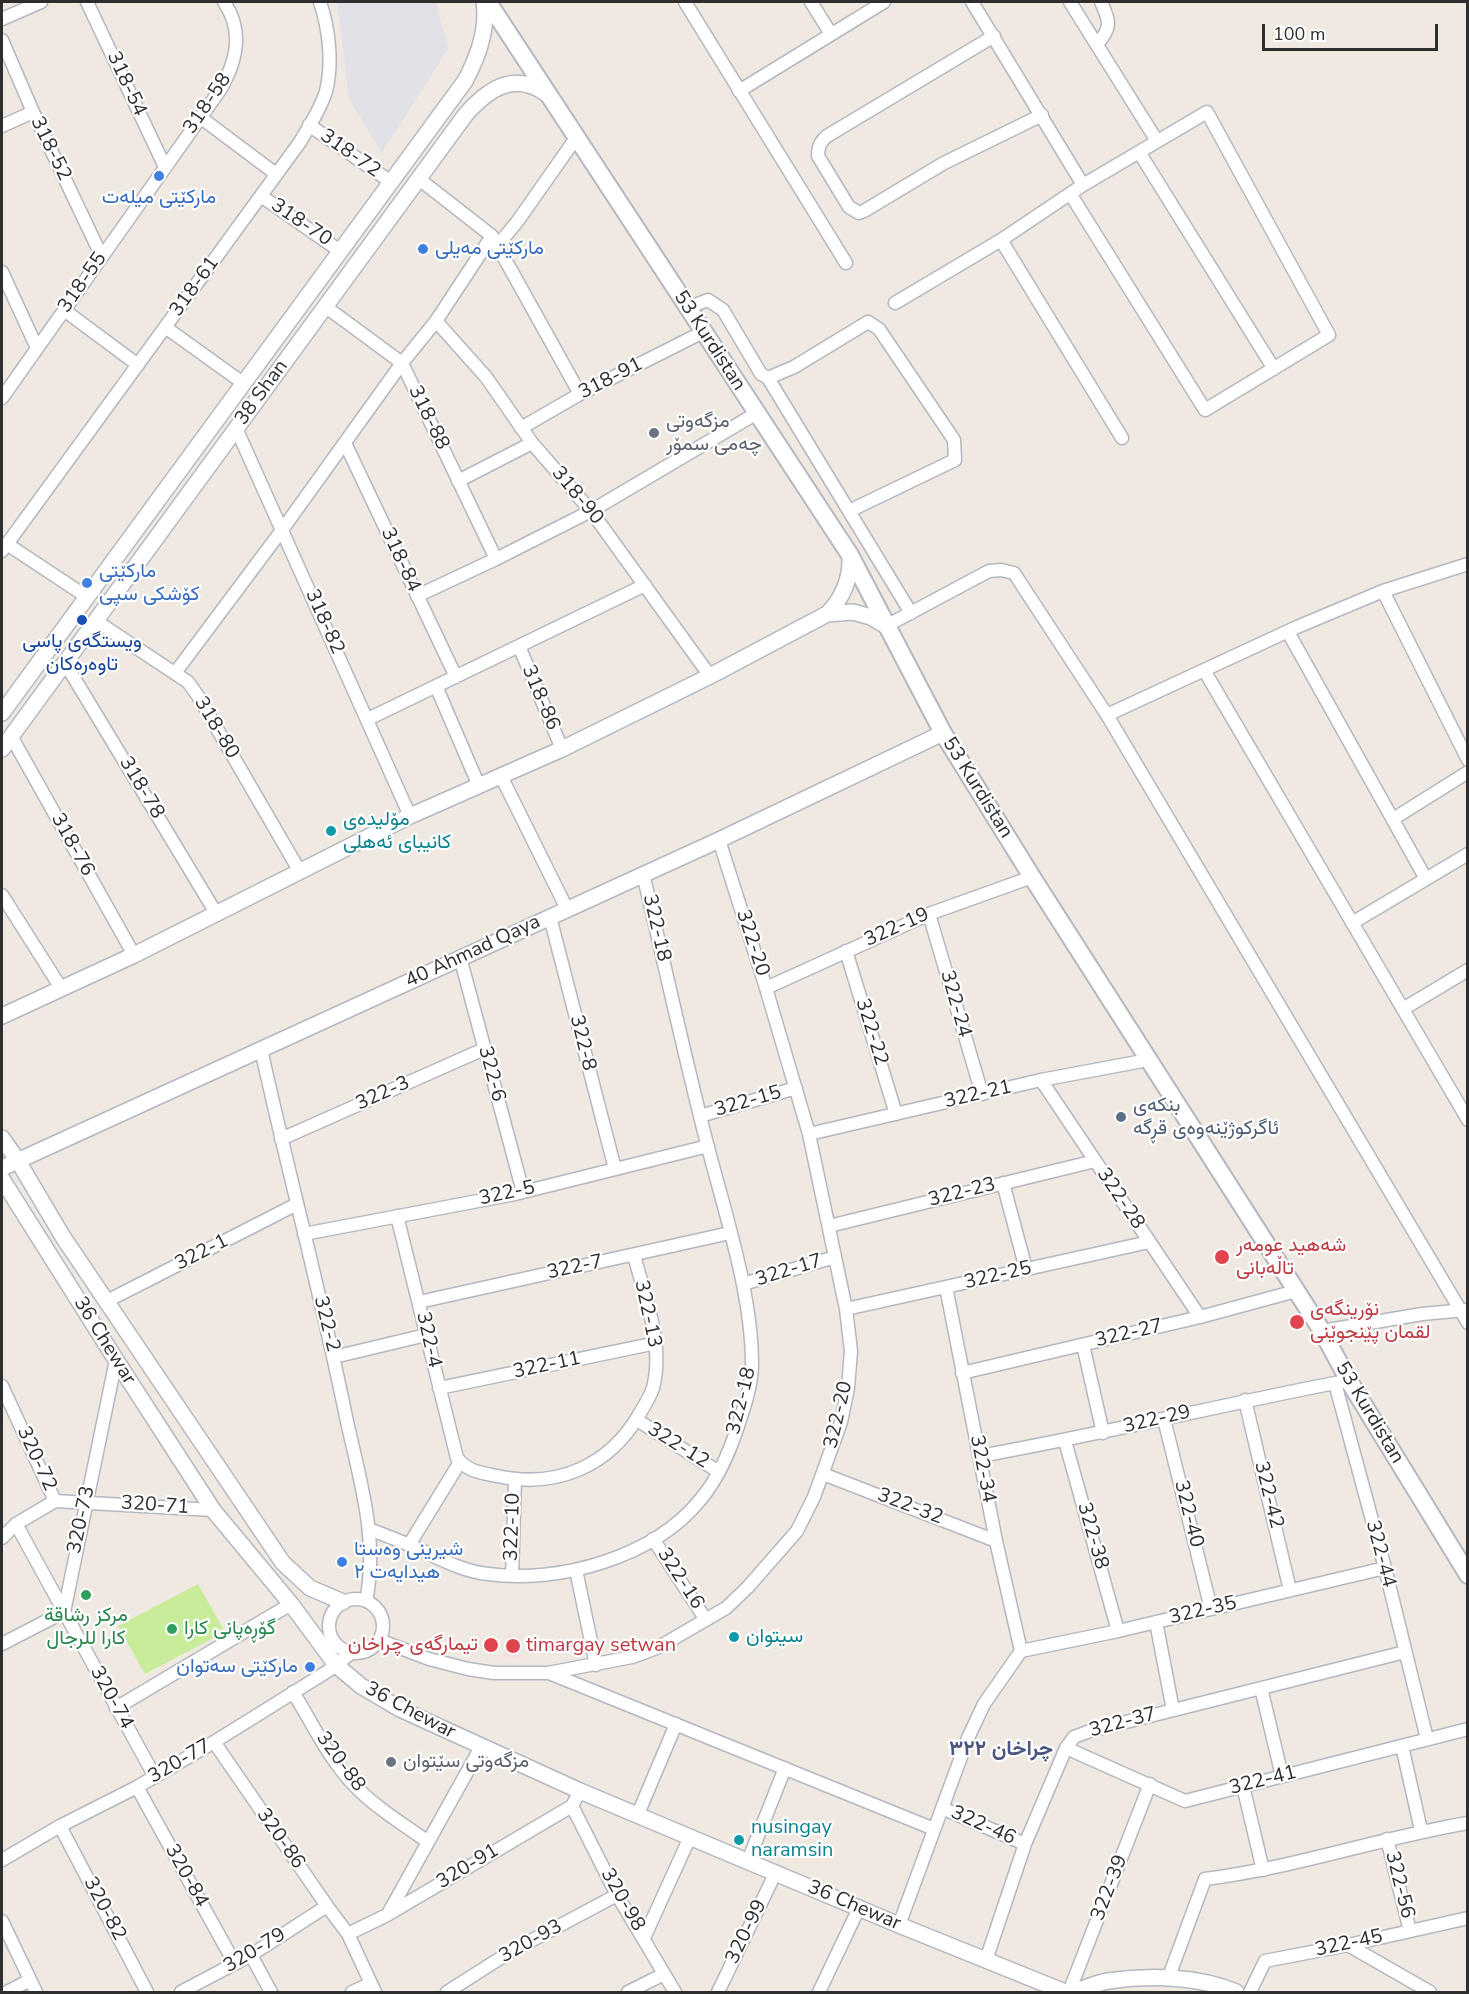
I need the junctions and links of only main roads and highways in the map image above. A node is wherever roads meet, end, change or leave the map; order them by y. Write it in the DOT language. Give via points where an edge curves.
graph roads {
  1 [pos="486,2"];
  2 [pos="1467,1575"];
  1 -- 2 [label="main road, 53 Kurdistan" via="850,555 943,733 1322,1332 1342,1382"];
}
